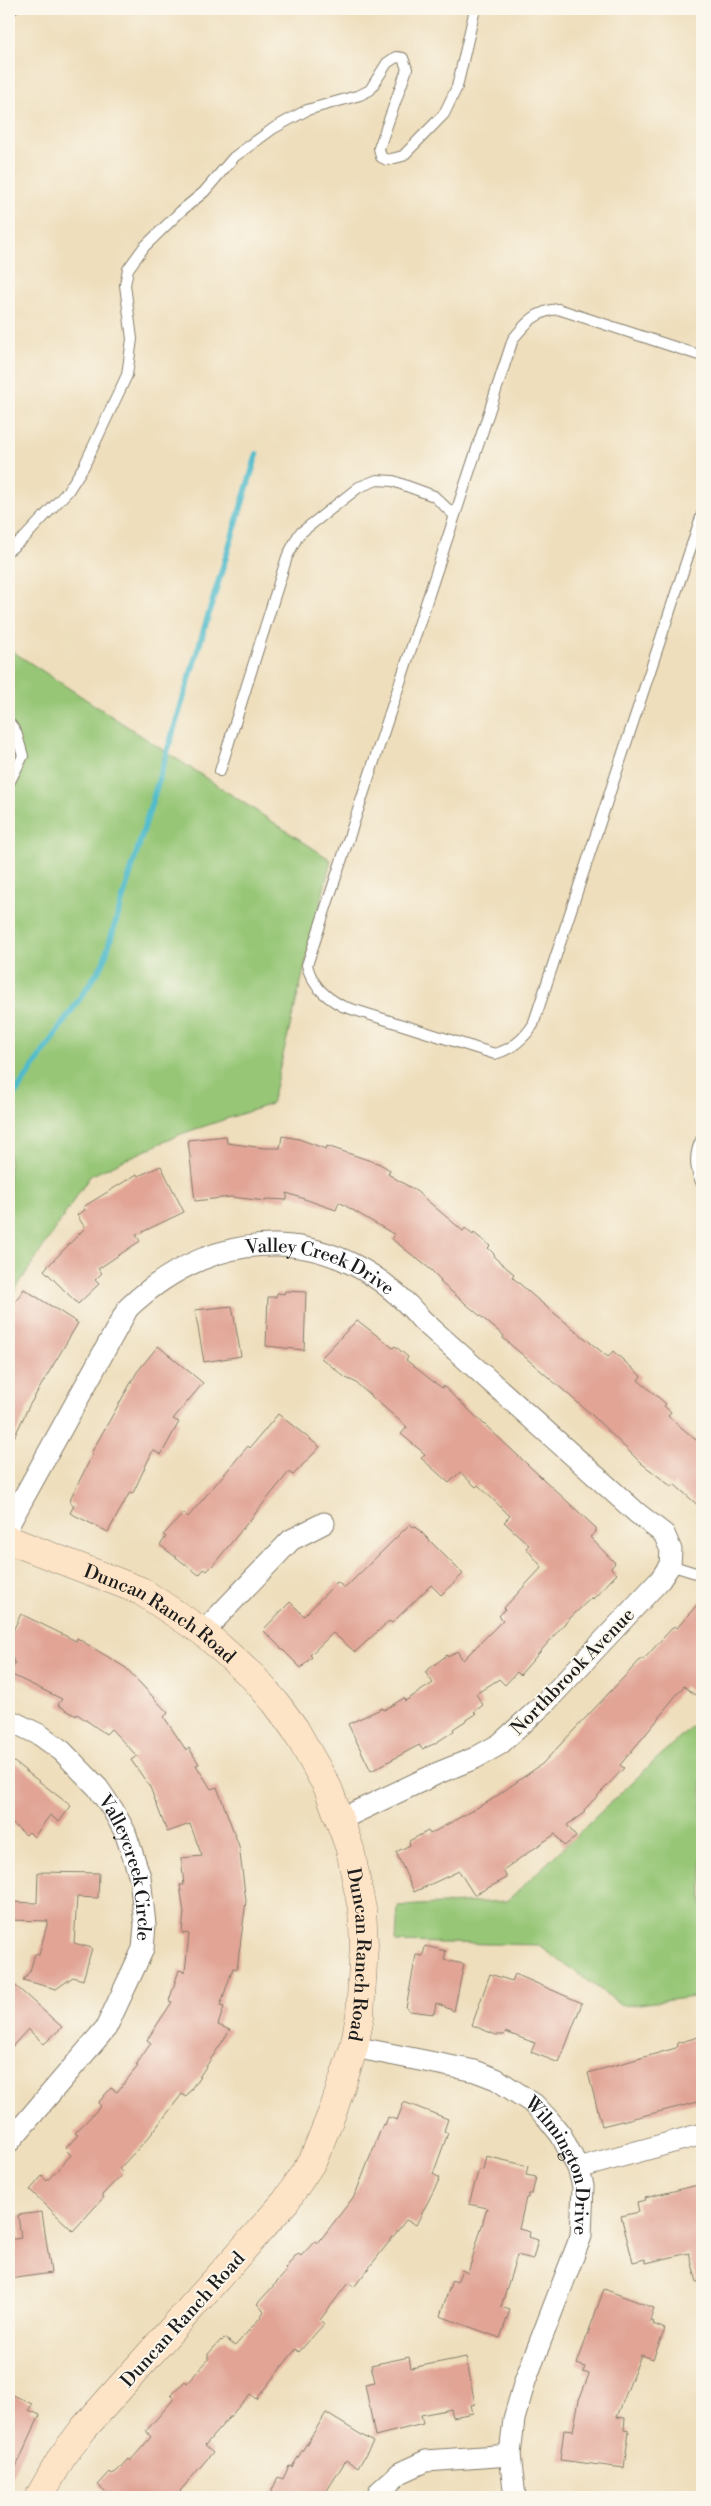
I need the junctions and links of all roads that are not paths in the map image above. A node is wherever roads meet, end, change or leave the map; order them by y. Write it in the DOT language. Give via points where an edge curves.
graph roads {
  1 [pos="13,9"];
  2 [pos="476,9"];
  3 [pos="9,12"];
  4 [pos="702,356"];
  5 [pos="702,514"];
  6 [pos="454,515"];
  7 [pos="9,550"];
  8 [pos="9,722"];
  9 [pos="220,771"];
  10 [pos="9,783"];
  11 [pos="702,1138"];
  12 [pos="702,1184"];
  13 [pos="324,1523"];
  14 [pos="9,1524"];
  15 [pos="9,1540"];
  16 [pos="670,1557"];
  17 [pos="702,1575"];
  18 [pos="203,1632"];
  19 [pos="9,1720"];
  20 [pos="341,1819"];
  21 [pos="354,2047"];
  22 [pos="702,2134"];
  23 [pos="9,2142"];
  24 [pos="578,2168"];
  25 [pos="510,2455"];
  26 [pos="39,2497"];
  27 [pos="377,2497"];
  28 [pos="515,2497"];
  1 -- 3 [label="lane"];
  2 -- 7 [label="lane" via="457,87 444,114 403,156 387,160 381,157 379,148 407,69 403,58 396,57 387,63 370,90 307,110 274,128 234,157 204,192 144,246 128,270 126,285 132,339 127,375 84,466 68,492"];
  4 -- 6 [label="lane" via="558,309 545,310 533,316 513,339"];
  5 -- 6 [label="lane" via="533,1025 525,1038 495,1054 342,1006 327,998 310,978 307,965"];
  6 -- 9 [label="lane" via="434,496 394,480 377,480 359,487 299,534 287,557"];
  8 -- 10 [label="lane" via="16,732 23,756"];
  11 -- 12 [label="lane" via="695,1160"];
  13 -- 18 [label="street" via="291,1540"];
  14 -- 16 [label="street, Valley Creek Drive" via="128,1308 157,1283 200,1259 236,1248 276,1244 332,1254 388,1287 636,1514 664,1534"];
  15 -- 18 [label="street, Duncan Ranch Road" via="141,1591"];
  16 -- 17 [label="lane"];
  16 -- 20 [label="street, Northbrook Avenue" via="660,1580 546,1703 500,1744"];
  18 -- 20 [label="street, Duncan Ranch Road" via="253,1677 285,1716 313,1758"];
  19 -- 23 [label="street, Valleycreek Circle" via="40,1735 62,1751 98,1788 113,1810 135,1862 144,1901 145,1925 143,1949 106,2028"];
  20 -- 21 [label="street, Duncan Ranch Road" via="357,1879 364,1945 360,2016"];
  21 -- 24 [label="street, Wilmington Drive" via="476,2071 496,2079 534,2104 549,2120"];
  21 -- 26 [label="street, Duncan Ranch Road" via="313,2160 286,2201 84,2428 62,2457"];
  22 -- 24 [label="street"];
  24 -- 25 [label="street, Wilmington Drive" via="583,2186 581,2236 518,2401"];
  25 -- 27 [label="street" via="426,2461 400,2473"];
  25 -- 28 [label="street, Wilmington Drive"];
}
